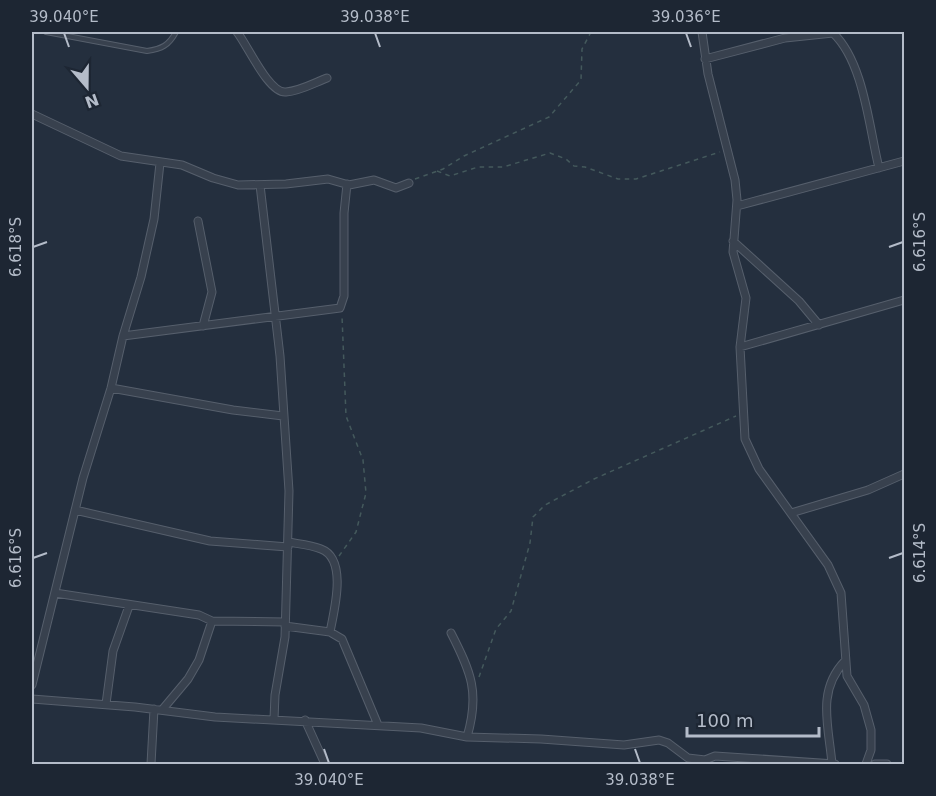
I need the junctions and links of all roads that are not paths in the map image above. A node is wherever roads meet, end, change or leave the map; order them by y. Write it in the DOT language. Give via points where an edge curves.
graph roads {
  1 [pos="46,32"];
  2 [pos="176,32"];
  3 [pos="237,32"];
  4 [pos="702,32"];
  5 [pos="705,59"];
  6 [pos="327,78"];
  7 [pos="32,114"];
  8 [pos="904,161"];
  9 [pos="160,163"];
  10 [pos="879,168"];
  11 [pos="409,183"];
  12 [pos="347,184"];
  13 [pos="260,185"];
  14 [pos="737,206"];
  15 [pos="198,221"];
  16 [pos="733,241"];
  17 [pos="904,300"];
  18 [pos="276,314"];
  19 [pos="819,325"];
  20 [pos="202,326"];
  21 [pos="123,336"];
  22 [pos="740,347"];
  23 [pos="111,388"];
  24 [pos="284,416"];
  25 [pos="904,474"];
  26 [pos="75,510"];
  27 [pos="791,513"];
  28 [pos="288,545"];
  29 [pos="55,593"];
  30 [pos="129,606"];
  31 [pos="212,621"];
  32 [pos="285,624"];
  33 [pos="330,632"];
  34 [pos="452,633"];
  35 [pos="845,661"];
  36 [pos="32,685"];
  37 [pos="32,699"];
  38 [pos="106,704"];
  39 [pos="158,710"];
  40 [pos="274,719"];
  41 [pos="305,720"];
  42 [pos="378,725"];
  43 [pos="467,737"];
  44 [pos="833,764"];
  45 [pos="151,765"];
  46 [pos="325,765"];
  47 [pos="866,765"];
  48 [pos="875,765"];
  49 [pos="887,765"];
  1 -- 2 [label="lane" via="147,51 161,49"];
  3 -- 6 [label="street" via="276,90 285,93"];
  4 -- 5 [label="street"];
  5 -- 10 [label="street" via="785,38 833,33 848,51 857,74"];
  5 -- 14 [label="street" via="735,180"];
  7 -- 9 [label="street" via="121,156"];
  8 -- 10 [label="street"];
  9 -- 13 [label="street" via="182,165 238,185"];
  9 -- 21 [label="street" via="150,241"];
  10 -- 14 [label="street"];
  11 -- 12 [label="street" via="396,188 374,180"];
  12 -- 13 [label="street" via="328,179"];
  12 -- 18 [label="street" via="344,296 340,308"];
  13 -- 18 [label="street"];
  14 -- 16 [label="street"];
  15 -- 20 [label="street" via="213,292"];
  16 -- 19 [label="street" via="799,301"];
  16 -- 22 [label="street" via="734,261 746,298"];
  17 -- 19 [label="street"];
  18 -- 20 [label="street"];
  18 -- 24 [label="street"];
  19 -- 22 [label="street"];
  20 -- 21 [label="street"];
  21 -- 23 [label="street"];
  22 -- 27 [label="street" via="742,412 751,455"];
  23 -- 24 [label="street"];
  23 -- 26 [label="street"];
  24 -- 28 [label="street"];
  25 -- 27 [label="street" via="868,490"];
  26 -- 28 [label="street" via="210,541"];
  26 -- 29 [label="street"];
  27 -- 35 [label="street" via="828,566 841,593"];
  28 -- 32 [label="street"];
  28 -- 33 [label="street" via="322,549 335,562 335,607"];
  29 -- 30 [label="street"];
  29 -- 36 [label="street"];
  30 -- 31 [label="street" via="199,615"];
  30 -- 38 [label="street" via="113,651"];
  31 -- 32 [label="street"];
  31 -- 39 [label="street" via="188,679"];
  32 -- 33 [label="street"];
  32 -- 40 [label="street"];
  33 -- 42 [label="street" via="342,639"];
  34 -- 43 [label="street" via="473,682"];
  35 -- 44 [label="street" via="828,685 825,707"];
  35 -- 47 [label="street" via="847,676 864,705 871,730"];
  37 -- 38 [label="street"];
  38 -- 39 [label="street"];
  39 -- 40 [label="street"];
  39 -- 45 [label="street"];
  40 -- 41 [label="street"];
  41 -- 42 [label="street"];
  41 -- 46 [label="street"];
  42 -- 43 [label="street"];
  43 -- 44 [label="street" via="624,745 659,740 682,756 699,761 715,756"];
  48 -- 49 [label="street"];
}
